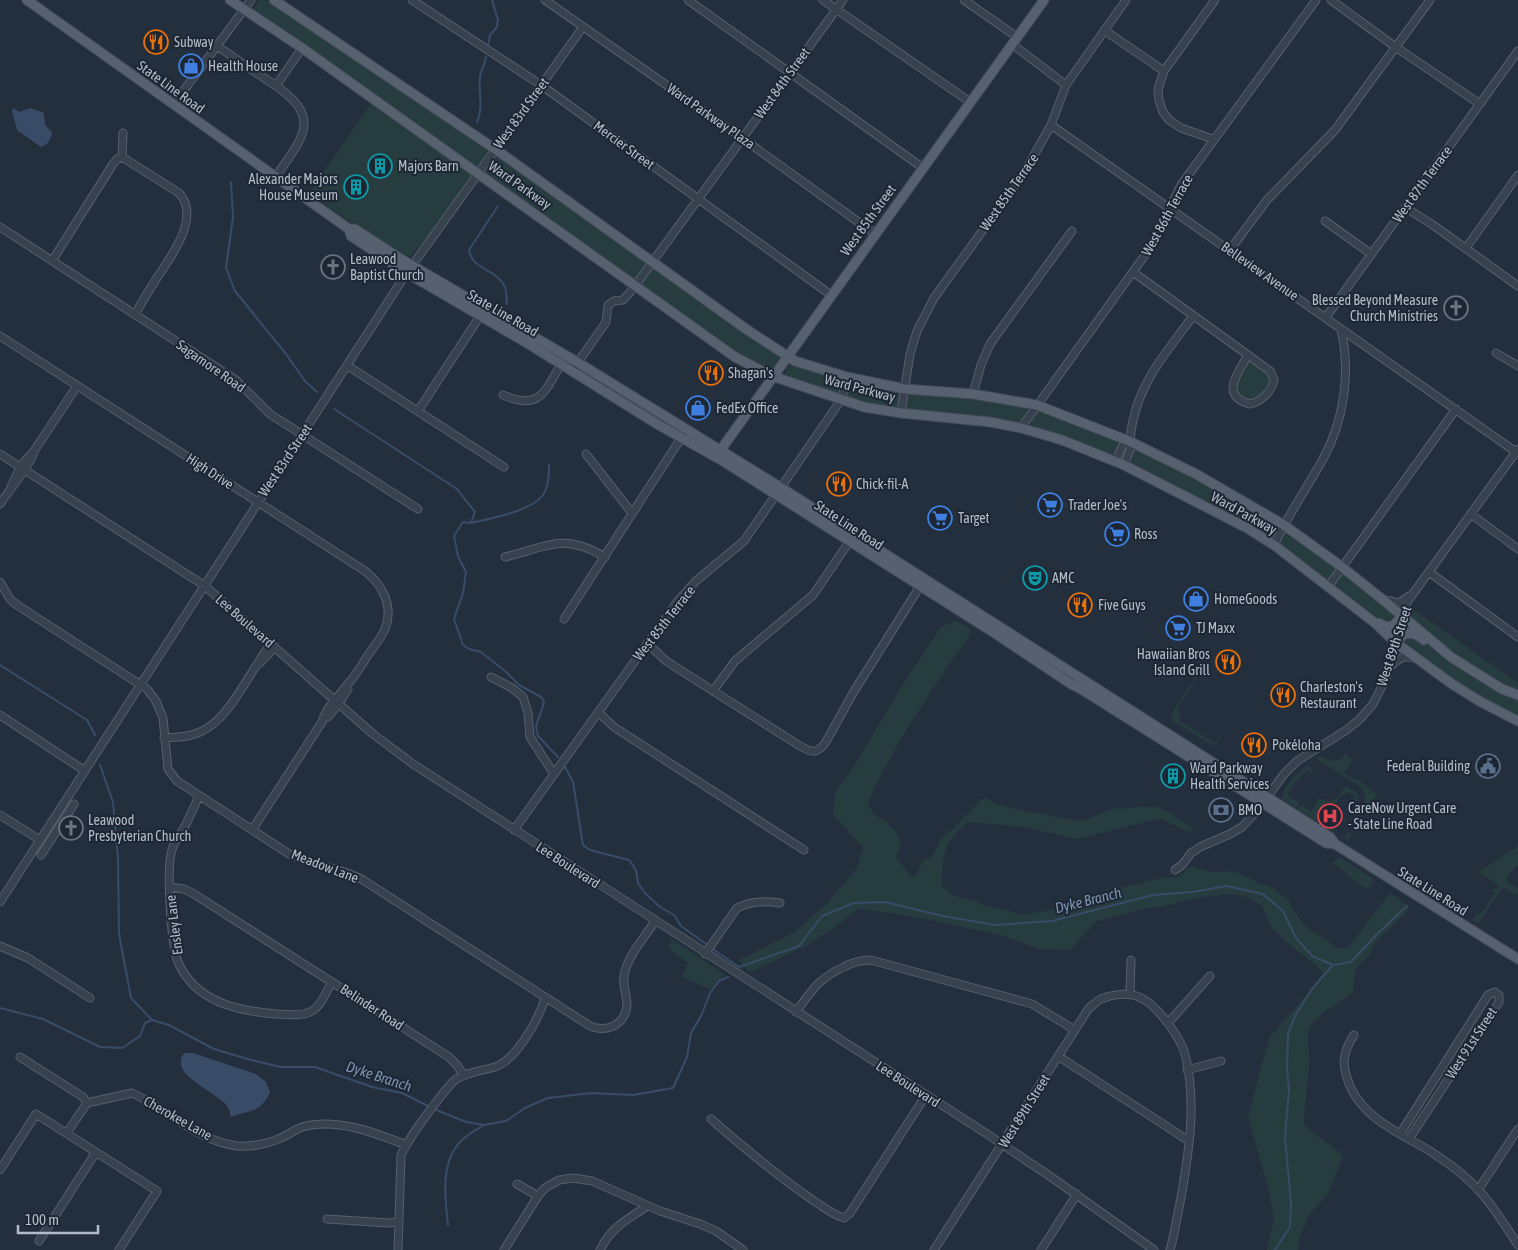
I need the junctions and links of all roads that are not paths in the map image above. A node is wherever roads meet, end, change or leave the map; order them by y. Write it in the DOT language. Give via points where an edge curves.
graph roads {
  1 [pos="27,0"];
  2 [pos="230,0"];
  3 [pos="251,0"];
  4 [pos="274,0"];
  5 [pos="412,0"];
  6 [pos="545,0"];
  7 [pos="688,0"];
  8 [pos="823,0"];
  9 [pos="842,0"];
  10 [pos="964,0"];
  11 [pos="1044,0"];
  12 [pos="1126,0"];
  13 [pos="1215,0"];
  14 [pos="1316,0"];
  15 [pos="1331,0"];
  16 [pos="1430,0"];
  17 [pos="244,9"];
  18 [pos="836,9"];
  19 [pos="583,27"];
  20 [pos="1104,30"];
  21 [pos="1014,41"];
  22 [pos="217,46"];
  23 [pos="302,48"];
  24 [pos="1397,48"];
  25 [pos="1518,51"];
  26 [pos="1164,71"];
  27 [pos="789,73"];
  28 [pos="1066,84"];
  29 [pos="541,85"];
  30 [pos="276,86"];
  31 [pos="970,102"];
  32 [pos="1480,104"];
  33 [pos="173,105"];
  34 [pos="1052,125"];
  35 [pos="123,133"];
  36 [pos="742,138"];
  37 [pos="1213,139"];
  38 [pos="494,150"];
  39 [pos="122,157"];
  40 [pos="923,168"];
  41 [pos="478,172"];
  42 [pos="1518,175"];
  43 [pos="275,178"];
  44 [pos="698,199"];
  45 [pos="1169,207"];
  46 [pos="1406,208"];
  47 [pos="1325,222"];
  48 [pos="0,228"];
  49 [pos="1072,231"];
  50 [pos="875,234"];
  51 [pos="1466,248"];
  52 [pos="1230,250"];
  53 [pos="1371,254"];
  54 [pos="52,261"];
  55 [pos="652,262"];
  56 [pos="409,269"];
  57 [pos="1133,272"];
  58 [pos="636,285"];
  59 [pos="1518,286"];
  60 [pos="831,295"];
  61 [pos="483,312"];
  62 [pos="135,315"];
  63 [pos="1193,316"];
  64 [pos="1326,317"];
  65 [pos="1341,330"];
  66 [pos="0,336"];
  67 [pos="1496,353"];
  68 [pos="1248,355"];
  69 [pos="786,357"];
  70 [pos="577,362"];
  71 [pos="561,364"];
  72 [pos="348,366"];
  73 [pos="1518,366"];
  74 [pos="572,370"];
  75 [pos="772,376"];
  76 [pos="847,377"];
  77 [pos="77,386"];
  78 [pos="905,389"];
  79 [pos="974,394"];
  80 [pos="503,395"];
  81 [pos="841,400"];
  82 [pos="1037,405"];
  83 [pos="1456,409"];
  84 [pos="418,411"];
  85 [pos="901,413"];
  86 [pos="1021,428"];
  87 [pos="683,433"];
  88 [pos="302,435"];
  89 [pos="1129,440"];
  90 [pos="0,454"];
  91 [pos="586,454"];
  92 [pos="718,454"];
  93 [pos="1516,455"];
  94 [pos="1119,463"];
  95 [pos="504,467"];
  96 [pos="22,468"];
  97 [pos="778,491"];
  98 [pos="257,502"];
  99 [pos="0,504"];
  100 [pos="418,509"];
  101 [pos="632,513"];
  102 [pos="1470,514"];
  103 [pos="1284,525"];
  104 [pos="849,542"];
  105 [pos="1274,545"];
  106 [pos="1518,549"];
  107 [pos="505,557"];
  108 [pos="605,557"];
  109 [pos="1342,567"];
  110 [pos="1429,572"];
  111 [pos="0,582"];
  112 [pos="922,583"];
  113 [pos="205,586"];
  114 [pos="1328,587"];
  115 [pos="1414,593"];
  116 [pos="1382,599"];
  117 [pos="1403,615"];
  118 [pos="564,620"];
  119 [pos="1375,622"];
  120 [pos="1518,637"];
  121 [pos="647,643"];
  122 [pos="1396,643"];
  123 [pos="273,646"];
  124 [pos="1451,657"];
  125 [pos="1422,662"];
  126 [pos="1389,668"];
  127 [pos="492,677"];
  128 [pos="141,685"];
  129 [pos="713,691"];
  130 [pos="1518,696"];
  131 [pos="336,702"];
  132 [pos="598,712"];
  133 [pos="0,715"];
  134 [pos="1518,720"];
  135 [pos="164,738"];
  136 [pos="85,771"];
  137 [pos="554,774"];
  138 [pos="199,796"];
  139 [pos="1266,800"];
  140 [pos="74,804"];
  141 [pos="0,815"];
  142 [pos="252,830"];
  143 [pos="514,830"];
  144 [pos="40,840"];
  145 [pos="804,850"];
  146 [pos="42,855"];
  147 [pos="1176,870"];
  148 [pos="170,888"];
  149 [pos="0,902"];
  150 [pos="780,903"];
  151 [pos="655,921"];
  152 [pos="0,946"];
  153 [pos="706,954"];
  154 [pos="1518,959"];
  155 [pos="1131,960"];
  156 [pos="1210,976"];
  157 [pos="332,982"];
  158 [pos="1130,994"];
  159 [pos="90,998"];
  160 [pos="545,998"];
  161 [pos="796,1012"];
  162 [pos="1168,1023"];
  163 [pos="1075,1030"];
  164 [pos="1354,1035"];
  165 [pos="1058,1056"];
  166 [pos="20,1057"];
  167 [pos="1221,1061"];
  168 [pos="1187,1070"];
  169 [pos="464,1076"];
  170 [pos="926,1095"];
  171 [pos="87,1103"];
  172 [pos="711,1119"];
  173 [pos="1518,1129"];
  174 [pos="67,1133"];
  175 [pos="1400,1134"];
  176 [pos="1409,1139"];
  177 [pos="1189,1141"];
  178 [pos="406,1145"];
  179 [pos="1003,1145"];
  180 [pos="96,1152"];
  181 [pos="0,1170"];
  182 [pos="517,1184"];
  183 [pos="1478,1190"];
  184 [pos="1077,1194"];
  185 [pos="538,1196"];
  186 [pos="647,1206"];
  187 [pos="327,1219"];
  188 [pos="398,1222"];
  189 [pos="39,1241"];
  190 [pos="1518,1245"];
  191 [pos="119,1250"];
  192 [pos="398,1250"];
  193 [pos="504,1250"];
  194 [pos="600,1250"];
  195 [pos="743,1250"];
  196 [pos="934,1250"];
  197 [pos="1041,1250"];
  198 [pos="1154,1250"];
  199 [pos="1170,1250"];
  1 -- 33 [label="main road, State Line Road"];
  2 -- 17 [label="main road, Ward Parkway"];
  3 -- 17 [label="street"];
  4 -- 38 [label="main road, Ward Parkway"];
  5 -- 29 [label="street, Mercier Street"];
  6 -- 19 [label="street, Ward Parkway Plaza"];
  7 -- 27 [label="street"];
  8 -- 18 [label="street"];
  9 -- 18 [label="street, West 84th Street"];
  10 -- 21 [label="street"];
  11 -- 21 [label="main road, West 85th Street"];
  12 -- 20 [label="street, West 85th Terrace"];
  13 -- 26 [label="street"];
  14 -- 37 [label="street, West 86th Terrace"];
  15 -- 24 [label="street"];
  16 -- 24 [label="street"];
  17 -- 22 [label="street"];
  17 -- 23 [label="main road, Ward Parkway"];
  18 -- 27 [label="street, West 84th Street"];
  18 -- 31 [label="street"];
  19 -- 29 [label="street, West 83rd Street"];
  19 -- 36 [label="street, Ward Parkway Plaza"];
  20 -- 26 [label="street"];
  20 -- 28 [label="street, West 85th Terrace"];
  21 -- 28 [label="street"];
  21 -- 31 [label="main road, West 85th Street"];
  22 -- 30 [label="street"];
  22 -- 33 [label="street"];
  23 -- 30 [label="street"];
  23 -- 41 [label="main road, Ward Parkway"];
  24 -- 32 [label="street"];
  24 -- 52 [label="street" via="1336,130 1267,200"];
  25 -- 32 [label="street, West 87th Terrace"];
  26 -- 37 [label="street" via="1158,89 1163,112 1181,128"];
  27 -- 36 [label="street, West 84th Street"];
  27 -- 40 [label="street"];
  28 -- 34 [label="street, West 85th Terrace"];
  29 -- 38 [label="street, West 83rd Street"];
  29 -- 44 [label="street, Mercier Street"];
  30 -- 43 [label="street" via="298,104 304,125 300,140"];
  31 -- 40 [label="main road, West 85th Street"];
  32 -- 46 [label="street, West 87th Terrace"];
  33 -- 43 [label="main road, State Line Road"];
  34 -- 45 [label="street, Belleview Avenue"];
  34 -- 78 [label="street, West 85th Terrace" via="1024,172 930,304 910,354"];
  35 -- 39 [label="street"];
  36 -- 44 [label="street, West 84th Street"];
  36 -- 50 [label="street, Ward Parkway Plaza"];
  37 -- 45 [label="street, West 86th Terrace"];
  38 -- 41 [label="street, West 83rd Street"];
  38 -- 55 [label="main road, Ward Parkway"];
  39 -- 54 [label="street" via="113,164"];
  39 -- 62 [label="street" via="180,193 186,206 187,221 180,240"];
  40 -- 50 [label="main road, West 85th Street"];
  41 -- 56 [label="street, West 83rd Street"];
  41 -- 58 [label="main road, Ward Parkway"];
  42 -- 51 [label="street"];
  43 -- 56 [label="main road, State Line Road" via="349,229 350,236"];
  44 -- 55 [label="street, West 84th Street"];
  44 -- 60 [label="street, Mercier Street"];
  45 -- 52 [label="street, Belleview Avenue"];
  45 -- 57 [label="street, West 86th Terrace" via="1150,248"];
  46 -- 51 [label="street"];
  46 -- 53 [label="street, West 87th Terrace"];
  47 -- 53 [label="street"];
  48 -- 54 [label="street, Sagamore Road"];
  49 -- 79 [label="street" via="990,344 980,365"];
  50 -- 60 [label="main road, West 85th Street"];
  51 -- 59 [label="street"];
  52 -- 64 [label="street, Belleview Avenue"];
  53 -- 64 [label="street, West 87th Terrace"];
  54 -- 62 [label="street, Sagamore Road"];
  55 -- 58 [label="street, West 84th Street"];
  55 -- 69 [label="main road, Ward Parkway"];
  56 -- 61 [label="main road, State Line Road"];
  56 -- 72 [label="street, West 83rd Street"];
  57 -- 63 [label="street"];
  57 -- 82 [label="street, West 86th Terrace"];
  58 -- 70 [label="street" via="623,300 608,305 606,322"];
  58 -- 75 [label="main road, Ward Parkway" via="735,357"];
  60 -- 69 [label="main road, West 85th Street"];
  61 -- 70 [label="main road, State Line Road"];
  61 -- 71 [label="main road, State Line Road"];
  61 -- 84 [label="street"];
  62 -- 88 [label="street, Sagamore Road" via="236,380 263,408"];
  63 -- 68 [label="street"];
  63 -- 89 [label="street" via="1144,386 1135,408"];
  64 -- 65 [label="street, Belleview Avenue"];
  65 -- 83 [label="street, Belleview Avenue"];
  65 -- 103 [label="street" via="1345,374 1339,419 1324,458"];
  66 -- 77 [label="street, High Drive"];
  67 -- 73 [label="street"];
  68 -- 68 [label="street" via="1270,371 1274,380 1271,389 1250,404 1238,400 1232,388 1234,378"];
  69 -- 75 [label="main road, West 85th Street"];
  69 -- 76 [label="main road, Ward Parkway"];
  70 -- 74 [label="street"];
  70 -- 87 [label="main road, State Line Road"];
  71 -- 74 [label="main road, State Line Road"];
  71 -- 80 [label="street" via="538,398 524,402"];
  72 -- 84 [label="street"];
  72 -- 88 [label="street, West 83rd Street"];
  74 -- 87 [label="main road, State Line Road"];
  75 -- 81 [label="main road, Ward Parkway"];
  75 -- 92 [label="main road, West 85th Street"];
  76 -- 78 [label="main road, Ward Parkway"];
  76 -- 81 [label="street"];
  77 -- 96 [label="street"];
  77 -- 98 [label="street, High Drive"];
  78 -- 79 [label="main road, Ward Parkway"];
  78 -- 85 [label="street, West 85th Terrace"];
  79 -- 82 [label="main road, Ward Parkway"];
  81 -- 85 [label="main road, Ward Parkway"];
  81 -- 97 [label="street, West 85th Terrace"];
  82 -- 86 [label="street, West 86th Terrace"];
  82 -- 89 [label="main road, Ward Parkway"];
  83 -- 93 [label="street, Belleview Avenue"];
  83 -- 109 [label="street"];
  84 -- 95 [label="street"];
  85 -- 86 [label="main road, Ward Parkway"];
  86 -- 94 [label="main road, Ward Parkway"];
  87 -- 92 [label="main road, State Line Road"];
  87 -- 101 [label="street"];
  88 -- 98 [label="street, West 83rd Street"];
  88 -- 100 [label="street, Sagamore Road"];
  89 -- 94 [label="street" via="1131,448"];
  89 -- 103 [label="main road, Ward Parkway"];
  90 -- 96 [label="street, Lee Boulevard"];
  91 -- 101 [label="street"];
  92 -- 97 [label="main road, State Line Road"];
  93 -- 102 [label="street, West 89th Street"];
  94 -- 105 [label="main road, Ward Parkway"];
  96 -- 99 [label="street"];
  96 -- 113 [label="street, Lee Boulevard"];
  97 -- 104 [label="main road, State Line Road"];
  97 -- 112 [label="main road, State Line Road"];
  97 -- 121 [label="street, West 85th Terrace" via="744,540 684,592"];
  98 -- 113 [label="street, West 83rd Street"];
  98 -- 131 [label="street, High Drive" via="373,577 387,601 385,627"];
  101 -- 108 [label="street"];
  102 -- 106 [label="street"];
  102 -- 110 [label="street, West 89th Street"];
  103 -- 105 [label="street"];
  103 -- 109 [label="main road, Ward Parkway"];
  104 -- 112 [label="main road, State Line Road"];
  104 -- 129 [label="street" via="813,595 735,661"];
  105 -- 114 [label="main road, Ward Parkway"];
  107 -- 108 [label="street" via="567,542 588,547"];
  108 -- 118 [label="street"];
  109 -- 114 [label="street"];
  109 -- 116 [label="main road, Ward Parkway"];
  110 -- 115 [label="street, West 89th Street"];
  110 -- 120 [label="street"];
  111 -- 128 [label="street, Meadow Lane" via="17,605"];
  112 -- 129 [label="street" via="853,693 828,740 818,751 810,752"];
  112 -- 139 [label="main road, State Line Road"];
  113 -- 123 [label="street, Lee Boulevard"];
  113 -- 128 [label="street, West 83rd Street"];
  114 -- 119 [label="main road, Ward Parkway"];
  115 -- 116 [label="street" via="1399,603"];
  115 -- 117 [label="street, West 89th Street"];
  116 -- 117 [label="main road, Ward Parkway"];
  117 -- 119 [label="main road" via="1393,626"];
  117 -- 122 [label="street, West 89th Street"];
  117 -- 124 [label="main road, Ward Parkway"];
  119 -- 122 [label="main road, Ward Parkway"];
  121 -- 129 [label="street" via="666,661"];
  121 -- 132 [label="street, West 85th Terrace"];
  122 -- 124 [label="main road" via="1406,633 1413,633 1445,657"];
  122 -- 125 [label="main road, Ward Parkway"];
  122 -- 126 [label="street, West 89th Street"];
  123 -- 131 [label="street, Lee Boulevard"];
  123 -- 135 [label="street" via="211,726 194,734"];
  124 -- 130 [label="main road, Ward Parkway"];
  125 -- 126 [label="street" via="1406,656"];
  125 -- 134 [label="main road, Ward Parkway" via="1452,684"];
  126 -- 139 [label="street, West 89th Street" via="1377,697 1365,713 1345,731 1296,762"];
  127 -- 137 [label="street" via="523,696 530,736"];
  128 -- 135 [label="street, Meadow Lane" via="160,709"];
  128 -- 136 [label="street, West 83rd Street"];
  131 -- 142 [label="street"];
  131 -- 143 [label="street, Lee Boulevard" via="394,750"];
  132 -- 137 [label="street, West 85th Terrace"];
  132 -- 145 [label="street" via="614,727"];
  133 -- 136 [label="street"];
  135 -- 138 [label="street, Meadow Lane" via="170,775"];
  136 -- 144 [label="street, West 83rd Street"];
  137 -- 143 [label="street, West 85th Terrace"];
  138 -- 142 [label="street, Meadow Lane"];
  138 -- 148 [label="street, Ensley Lane" via="170,854"];
  139 -- 147 [label="street, West 89th Street" via="1242,827 1200,847"];
  139 -- 154 [label="main road, State Line Road" via="1330,836 1335,844"];
  140 -- 146 [label="street"];
  141 -- 144 [label="street"];
  142 -- 160 [label="street, Meadow Lane" via="295,857 355,875"];
  143 -- 151 [label="street, Lee Boulevard"];
  144 -- 149 [label="street, West 83rd Street"];
  148 -- 157 [label="street, Belinder Road" via="194,894"];
  148 -- 157 [label="street, Ensley Lane" via="178,961 192,984 211,998 243,1010 299,1015 316,1008"];
  150 -- 153 [label="street" via="760,901 737,908"];
  151 -- 153 [label="street, Lee Boulevard"];
  151 -- 160 [label="street, Meadow Lane" via="625,970 627,1006 617,1024 598,1029"];
  152 -- 159 [label="street" via="28,958"];
  153 -- 161 [label="street, Lee Boulevard"];
  155 -- 158 [label="street"];
  156 -- 162 [label="street"];
  157 -- 169 [label="street, Belinder Road" via="449,1058"];
  158 -- 162 [label="street" via="1144,999"];
  158 -- 163 [label="street, West 89th Street" via="1100,999 1089,1008"];
  160 -- 169 [label="street" via="541,1011 509,1059"];
  161 -- 163 [label="street" via="825,976 856,962 871,960 1032,1004"];
  161 -- 170 [label="street, Lee Boulevard"];
  162 -- 168 [label="street" via="1184,1053"];
  163 -- 165 [label="street, West 89th Street"];
  164 -- 175 [label="street" via="1346,1048 1344,1060 1350,1087 1366,1111"];
  165 -- 177 [label="street"];
  165 -- 179 [label="street, West 89th Street"];
  166 -- 171 [label="street" via="83,1097"];
  167 -- 168 [label="street"];
  168 -- 177 [label="street" via="1191,1097"];
  169 -- 178 [label="street" via="455,1080 440,1097"];
  170 -- 172 [label="street" via="844,1218 805,1195"];
  170 -- 179 [label="street, Lee Boulevard"];
  171 -- 174 [label="street"];
  171 -- 178 [label="street, Cherokee Lane" via="132,1094 204,1135 239,1146 270,1142 302,1127 326,1125 371,1131"];
  173 -- 183 [label="street"];
  174 -- 180 [label="street"];
  174 -- 181 [label="street" via="36,1114"];
  175 -- 176 [label="street"];
  175 -- 176 [label="street, West 91st Street" via="1488,995 1495,992 1499,995 1499,1002"];
  176 -- 183 [label="street" via="1456,1169"];
  177 -- 199 [label="street"];
  178 -- 188 [label="street" via="401,1155"];
  179 -- 184 [label="street, Lee Boulevard"];
  179 -- 196 [label="street, West 89th Street"];
  180 -- 189 [label="street"];
  180 -- 191 [label="street" via="157,1191"];
  182 -- 185 [label="street"];
  183 -- 190 [label="street"];
  184 -- 197 [label="street"];
  184 -- 198 [label="street, Lee Boulevard"];
  185 -- 186 [label="street" via="559,1180 586,1178"];
  185 -- 193 [label="street"];
  186 -- 194 [label="street" via="616,1226"];
  186 -- 195 [label="street" via="716,1231"];
  187 -- 188 [label="street"];
  188 -- 192 [label="street"];
}
